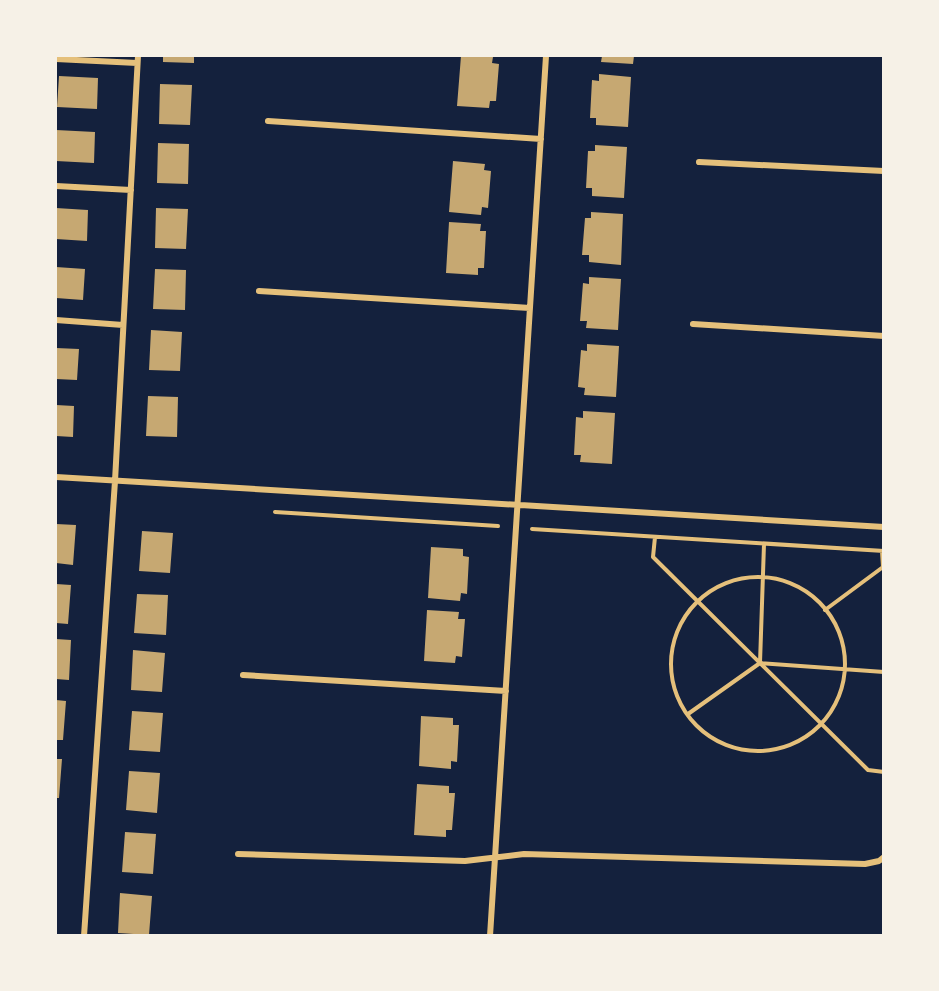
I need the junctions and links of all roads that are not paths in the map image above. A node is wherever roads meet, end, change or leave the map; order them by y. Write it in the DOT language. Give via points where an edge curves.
graph roads {
  1 [pos="546,56"];
  2 [pos="56,59"];
  3 [pos="137,59"];
  4 [pos="268,121"];
  5 [pos="541,139"];
  6 [pos="699,162"];
  7 [pos="884,171"];
  8 [pos="56,186"];
  9 [pos="131,190"];
  10 [pos="260,291"];
  11 [pos="530,308"];
  12 [pos="56,320"];
  13 [pos="693,324"];
  14 [pos="123,325"];
  15 [pos="884,336"];
  16 [pos="56,477"];
  17 [pos="115,481"];
  18 [pos="518,505"];
  19 [pos="884,527"];
  20 [pos="243,675"];
  21 [pos="506,690"];
  22 [pos="238,854"];
  23 [pos="495,857"];
  24 [pos="884,857"];
  25 [pos="84,936"];
  26 [pos="490,936"];
  1 -- 5 [label="street"];
  2 -- 3 [label="street"];
  3 -- 9 [label="street"];
  4 -- 5 [label="street"];
  5 -- 11 [label="street"];
  6 -- 7 [label="street"];
  8 -- 9 [label="street"];
  9 -- 14 [label="street"];
  10 -- 11 [label="street"];
  11 -- 18 [label="street"];
  12 -- 14 [label="street"];
  13 -- 15 [label="street"];
  14 -- 17 [label="street"];
  16 -- 17 [label="street"];
  17 -- 18 [label="street"];
  17 -- 25 [label="street"];
  18 -- 19 [label="street"];
  18 -- 21 [label="street"];
  20 -- 21 [label="street"];
  21 -- 23 [label="street"];
  22 -- 23 [label="street" via="465,861"];
  23 -- 24 [label="street" via="524,854 865,864"];
  23 -- 26 [label="street"];
}
